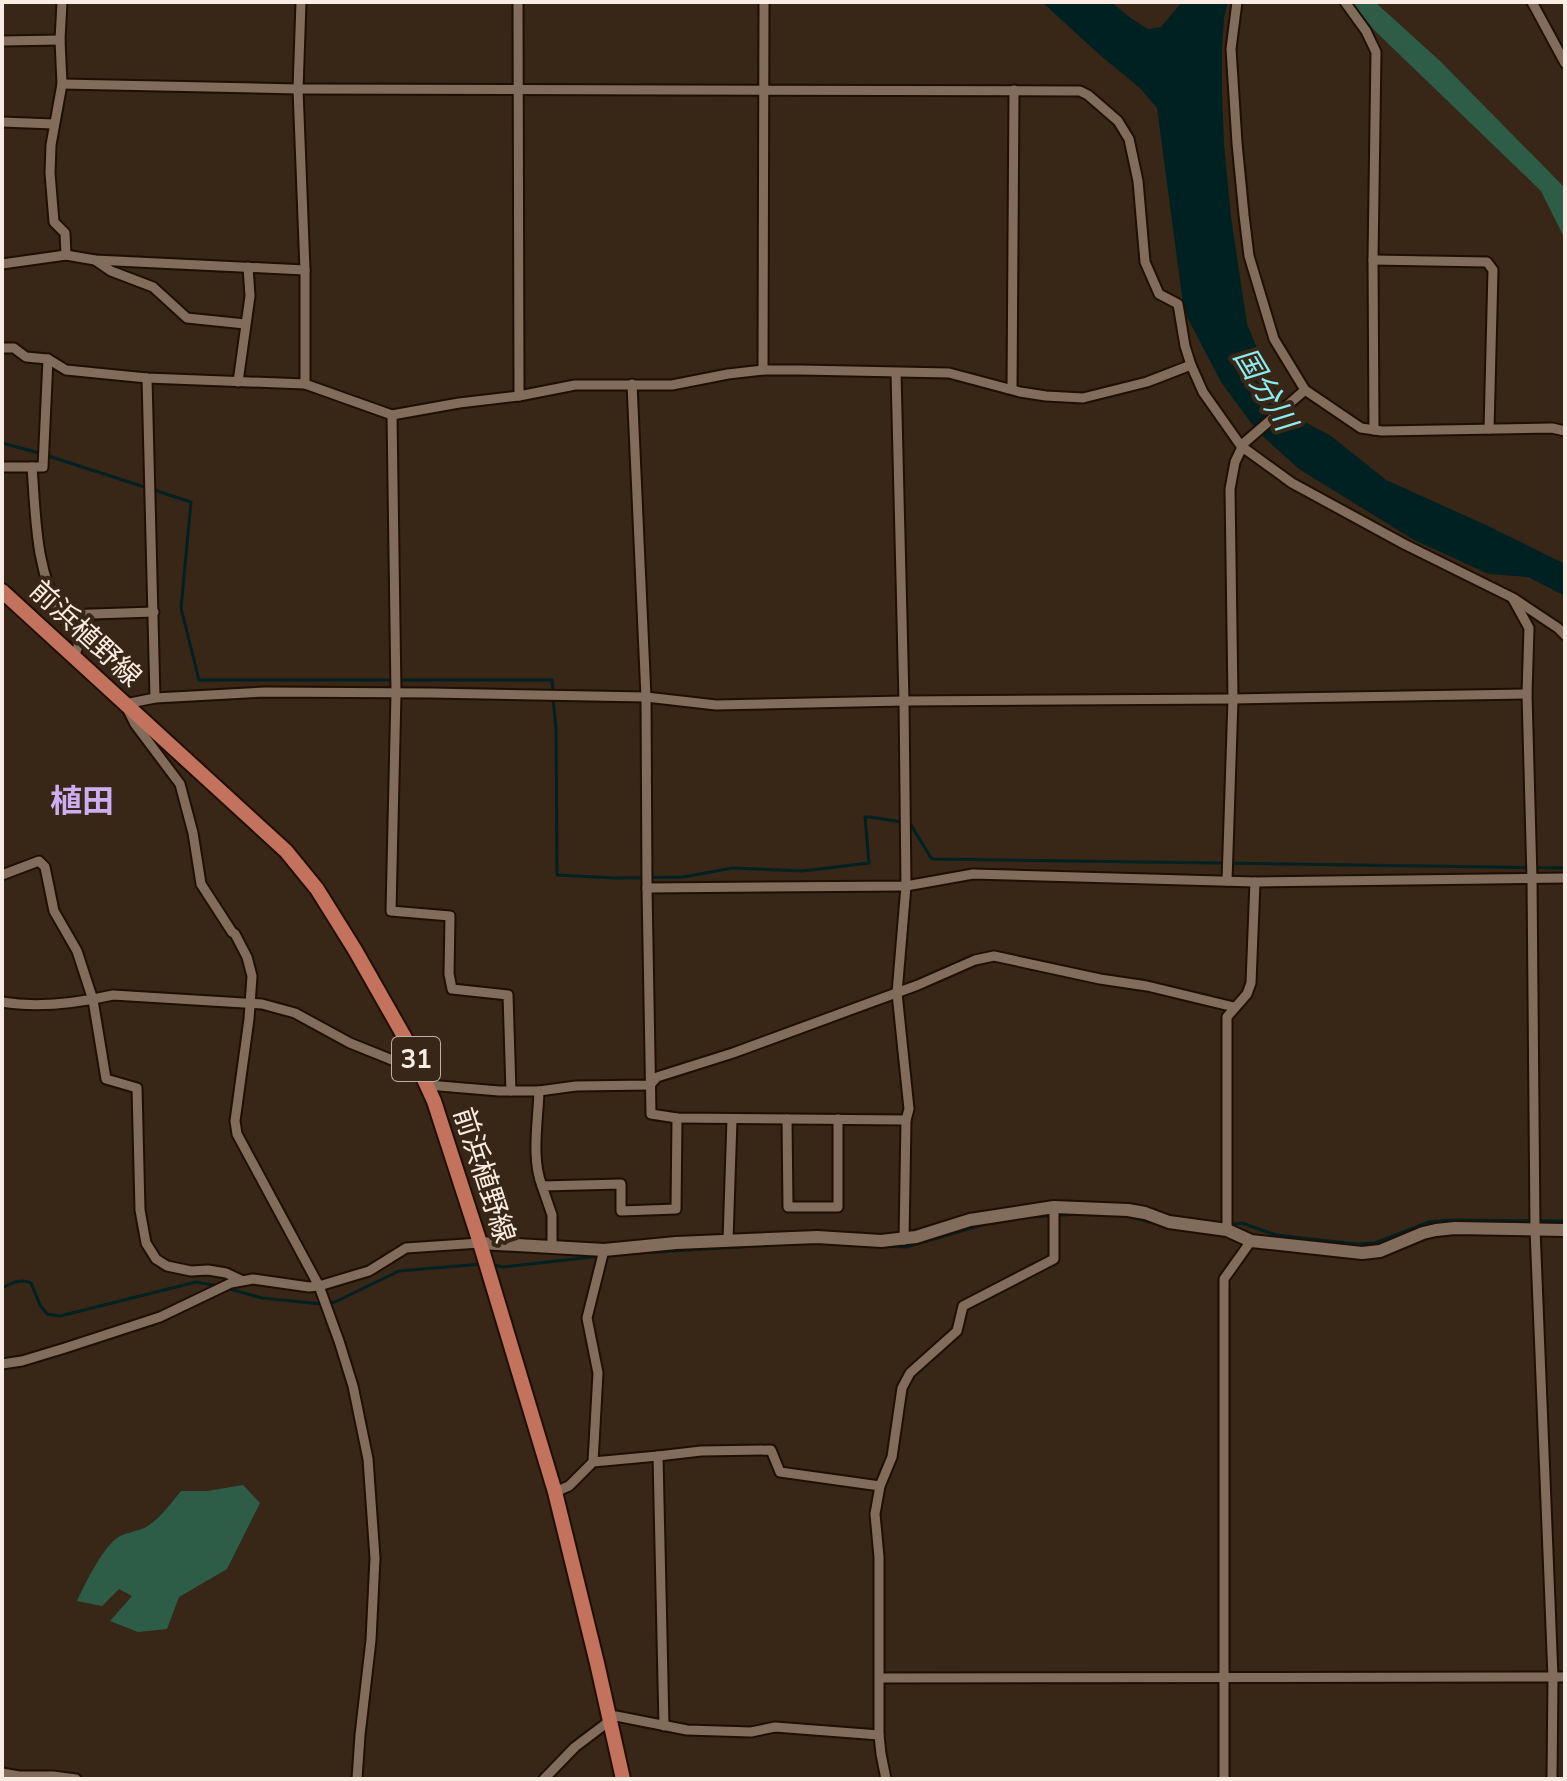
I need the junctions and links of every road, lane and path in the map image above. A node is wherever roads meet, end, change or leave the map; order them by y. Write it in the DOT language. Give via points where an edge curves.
graph roads {
  1 [pos="62,2"];
  2 [pos="301,2"];
  3 [pos="518,2"];
  4 [pos="764,2"];
  5 [pos="1237,2"];
  6 [pos="1345,2"];
  7 [pos="1532,2"];
  8 [pos="60,40"];
  9 [pos="2,41"];
  10 [pos="1565,63"];
  11 [pos="62,84"];
  12 [pos="298,89"];
  13 [pos="520,89"];
  14 [pos="764,89"];
  15 [pos="1014,90"];
  16 [pos="2,122"];
  17 [pos="54,124"];
  18 [pos="66,255"];
  19 [pos="95,260"];
  20 [pos="1373,260"];
  21 [pos="2,264"];
  22 [pos="248,267"];
  23 [pos="305,270"];
  24 [pos="245,324"];
  25 [pos="2,348"];
  26 [pos="48,359"];
  27 [pos="1191,365"];
  28 [pos="763,370"];
  29 [pos="896,373"];
  30 [pos="147,378"];
  31 [pos="238,382"];
  32 [pos="305,384"];
  33 [pos="632,384"];
  34 [pos="1012,389"];
  35 [pos="1305,390"];
  36 [pos="519,396"];
  37 [pos="392,415"];
  38 [pos="1489,429"];
  39 [pos="1374,430"];
  40 [pos="1565,431"];
  41 [pos="1242,444"];
  42 [pos="2,467"];
  43 [pos="32,467"];
  44 [pos="2,591"];
  45 [pos="1513,598"];
  46 [pos="154,612"];
  47 [pos="62,615"];
  48 [pos="1565,635"];
  49 [pos="74,657"];
  50 [pos="396,693"];
  51 [pos="1527,694"];
  52 [pos="646,697"];
  53 [pos="155,698"];
  54 [pos="1233,699"];
  55 [pos="904,701"];
  56 [pos="125,704"];
  57 [pos="2,875"];
  58 [pos="1565,878"];
  59 [pos="1532,879"];
  60 [pos="1227,881"];
  61 [pos="1255,882"];
  62 [pos="906,886"];
  63 [pos="647,888"];
  64 [pos="897,993"];
  65 [pos="93,1000"];
  66 [pos="2,1002"];
  67 [pos="250,1003"];
  68 [pos="1234,1007"];
  69 [pos="425,1079"];
  70 [pos="650,1085"];
  71 [pos="511,1091"];
  72 [pos="539,1091"];
  73 [pos="677,1118"];
  74 [pos="732,1119"];
  75 [pos="787,1119"];
  76 [pos="838,1119"];
  77 [pos="906,1120"];
  78 [pos="542,1186"];
  79 [pos="1054,1207"];
  80 [pos="1535,1229"];
  81 [pos="1227,1230"];
  82 [pos="1565,1230"];
  83 [pos="728,1240"];
  84 [pos="904,1240"];
  85 [pos="1251,1241"];
  86 [pos="480,1243"];
  87 [pos="552,1246"];
  88 [pos="604,1250"];
  89 [pos="241,1280"];
  90 [pos="319,1286"];
  91 [pos="2,1364"];
  92 [pos="658,1456"];
  93 [pos="593,1462"];
  94 [pos="880,1486"];
  95 [pos="555,1492"];
  96 [pos="1553,1677"];
  97 [pos="1565,1677"];
  98 [pos="880,1678"];
  99 [pos="1223,1678"];
  100 [pos="610,1722"];
  101 [pos="664,1726"];
  102 [pos="879,1735"];
  103 [pos="2,1773"];
  104 [pos="76,1779"];
  105 [pos="357,1779"];
  106 [pos="544,1779"];
  107 [pos="623,1779"];
  108 [pos="886,1779"];
  109 [pos="1224,1779"];
  110 [pos="1552,1779"];
  1 -- 8 [label="street"];
  2 -- 12 [label="street"];
  3 -- 13 [label="street"];
  4 -- 14 [label="street"];
  5 -- 35 [label="street" via="1231,49 1249,256 1274,339"];
  6 -- 20 [label="street" via="1376,52"];
  7 -- 10 [label="street"];
  8 -- 9 [label="street"];
  8 -- 11 [label="street"];
  11 -- 12 [label="street"];
  11 -- 17 [label="street"];
  12 -- 13 [label="street"];
  12 -- 23 [label="street"];
  13 -- 14 [label="street"];
  13 -- 36 [label="street"];
  14 -- 15 [label="street"];
  14 -- 28 [label="street"];
  15 -- 27 [label="street" via="1080,91 1118,121 1129,139 1138,181 1145,262 1159,294 1178,304"];
  15 -- 34 [label="street"];
  16 -- 17 [label="street"];
  17 -- 18 [label="street" via="54,222 65,233"];
  18 -- 19 [label="street"];
  18 -- 21 [label="street"];
  19 -- 22 [label="street"];
  19 -- 24 [label="street" via="153,287 187,318"];
  20 -- 38 [label="street" via="1487,262 1493,270"];
  20 -- 39 [label="street"];
  22 -- 23 [label="street"];
  22 -- 24 [label="street"];
  23 -- 32 [label="street"];
  24 -- 31 [label="street"];
  25 -- 26 [label="street"];
  26 -- 30 [label="street" via="66,370"];
  26 -- 43 [label="street" via="43,467"];
  27 -- 34 [label="street" via="1083,398"];
  27 -- 41 [label="street" via="1203,392"];
  28 -- 29 [label="street"];
  28 -- 33 [label="street" via="672,385"];
  29 -- 34 [label="street" via="949,373"];
  29 -- 55 [label="street"];
  30 -- 31 [label="street"];
  30 -- 46 [label="street"];
  31 -- 32 [label="street"];
  32 -- 37 [label="street"];
  33 -- 36 [label="street" via="575,385"];
  33 -- 52 [label="street"];
  35 -- 39 [label="street" via="1361,428"];
  35 -- 41 [label="street"];
  36 -- 37 [label="street"];
  37 -- 50 [label="street"];
  38 -- 39 [label="street"];
  38 -- 40 [label="street"];
  41 -- 45 [label="street" via="1292,483"];
  41 -- 54 [label="street" via="1229,499"];
  42 -- 43 [label="street"];
  43 -- 47 [label="street" via="40,558"];
  44 -- 49 [label="main road, 前浜植野線 / 31"];
  45 -- 48 [label="street"];
  45 -- 51 [label="street" via="1529,628"];
  46 -- 47 [label="street"];
  46 -- 53 [label="street"];
  47 -- 49 [label="street" via="79,644"];
  49 -- 56 [label="main road, 前浜植野線 / 31"];
  50 -- 52 [label="street"];
  50 -- 53 [label="street"];
  50 -- 71 [label="street" via="391,911 450,916 452,989 508,995"];
  51 -- 54 [label="street"];
  51 -- 59 [label="street"];
  52 -- 55 [label="street" via="716,705"];
  52 -- 63 [label="street"];
  53 -- 56 [label="street"];
  54 -- 55 [label="street"];
  54 -- 60 [label="street"];
  55 -- 62 [label="street"];
  56 -- 67 [label="street" via="180,784 201,884 247,957"];
  56 -- 69 [label="main road, 前浜植野線 / 31" via="294,860 355,950"];
  57 -- 65 [label="street" via="39,861 45,867 54,911 77,951"];
  58 -- 59 [label="street"];
  59 -- 61 [label="street"];
  59 -- 80 [label="street"];
  60 -- 61 [label="street"];
  60 -- 62 [label="street" via="973,874"];
  61 -- 68 [label="street" via="1251,983"];
  62 -- 63 [label="street"];
  62 -- 64 [label="street"];
  63 -- 70 [label="street"];
  64 -- 68 [label="street" via="994,956"];
  64 -- 70 [label="street" via="657,1077"];
  64 -- 77 [label="street"];
  65 -- 66 [label="street" via="25,1006"];
  65 -- 67 [label="street" via="113,995"];
  65 -- 89 [label="street" via="106,1079 137,1088 140,1210 146,1243 167,1266 226,1273"];
  67 -- 69 [label="street" via="295,1013"];
  67 -- 90 [label="street" via="237,1134"];
  68 -- 81 [label="street" via="1227,1017"];
  69 -- 71 [label="street"];
  69 -- 86 [label="main road, 前浜植野線 / 31"];
  70 -- 72 [label="street"];
  70 -- 73 [label="street" via="651,1114"];
  71 -- 72 [label="street"];
  72 -- 78 [label="street" via="536,1145"];
  73 -- 74 [label="street"];
  73 -- 78 [label="street" via="676,1209 621,1211 621,1184"];
  74 -- 75 [label="street"];
  74 -- 83 [label="street"];
  75 -- 76 [label="street"];
  75 -- 76 [label="street" via="788,1207 838,1207"];
  76 -- 77 [label="street"];
  77 -- 84 [label="street"];
  78 -- 87 [label="street" via="552,1215"];
  79 -- 81 [label="street" via="1128,1210"];
  79 -- 84 [label="street" via="957,1223"];
  79 -- 94 [label="street" via="1054,1259 963,1306 957,1331 910,1373 902,1388 892,1457"];
  80 -- 82 [label="street"];
  80 -- 85 [label="street" via="1436,1230 1362,1253"];
  80 -- 96 [label="street"];
  81 -- 85 [label="street"];
  83 -- 84 [label="street"];
  83 -- 88 [label="street"];
  85 -- 99 [label="street" via="1224,1279"];
  86 -- 87 [label="street"];
  86 -- 90 [label="street" via="406,1248 369,1271"];
  86 -- 95 [label="main road, 前浜植野線 / 31"];
  87 -- 88 [label="street"];
  88 -- 93 [label="street" via="587,1318 598,1373"];
  89 -- 90 [label="street"];
  89 -- 91 [label="street" via="160,1317"];
  90 -- 105 [label="street" via="353,1386 370,1484 375,1558"];
  92 -- 93 [label="street"];
  92 -- 94 [label="street" via="771,1450 780,1472"];
  92 -- 101 [label="street"];
  93 -- 95 [label="street"];
  94 -- 98 [label="street" via="875,1514"];
  95 -- 100 [label="main road, 前浜植野線 / 31"];
  96 -- 97 [label="street"];
  96 -- 99 [label="street"];
  96 -- 110 [label="street"];
  98 -- 99 [label="street"];
  98 -- 102 [label="street"];
  99 -- 109 [label="street"];
  100 -- 101 [label="street" via="616,1716"];
  100 -- 106 [label="street"];
  100 -- 107 [label="main road, 前浜植野線 / 31"];
  101 -- 102 [label="street"];
  102 -- 108 [label="street"];
  103 -- 104 [label="street"];
}
